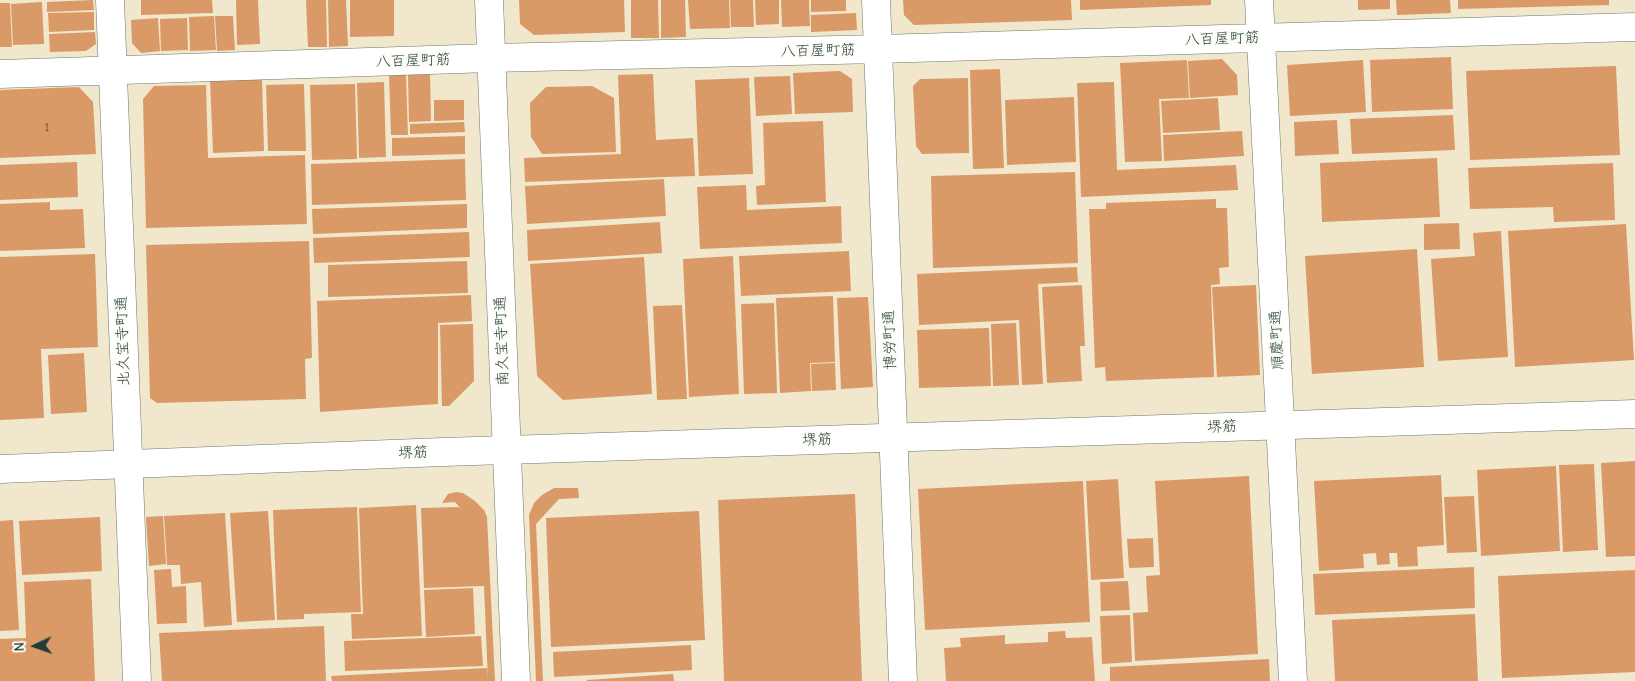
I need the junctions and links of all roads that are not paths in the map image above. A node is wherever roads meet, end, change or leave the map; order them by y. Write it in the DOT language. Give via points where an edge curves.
graph roads {
  1 [pos="110,0"];
  2 [pos="489,0"];
  3 [pos="876,0"];
  4 [pos="1259,0"];
  5 [pos="1635,27"];
  6 [pos="1261,38"];
  7 [pos="879,49"];
  8 [pos="491,58"];
  9 [pos="112,70"];
  10 [pos="0,74"];
  11 [pos="1635,414"];
  12 [pos="1281,425"];
  13 [pos="893,437"];
  14 [pos="506,450"];
  15 [pos="128,465"];
  16 [pos="0,469"];
  17 [pos="137,681"];
  18 [pos="516,681"];
  19 [pos="903,681"];
  20 [pos="1293,681"];
  1 -- 9 [label="street, 北久宝寺町通"];
  2 -- 8 [label="street, 南久宝寺町通"];
  3 -- 7 [label="street, 博労町通"];
  4 -- 6 [label="street, 順慶町通"];
  5 -- 6 [label="street, 八百屋町筋"];
  6 -- 7 [label="street, 八百屋町筋"];
  6 -- 12 [label="street, 順慶町通"];
  7 -- 8 [label="street, 八百屋町筋"];
  7 -- 13 [label="street, 博労町通"];
  8 -- 9 [label="street, 八百屋町筋"];
  8 -- 14 [label="street, 南久宝寺町通"];
  9 -- 10 [label="street, 八百屋町筋"];
  9 -- 15 [label="street, 北久宝寺町通"];
  11 -- 12 [label="street, 堺筋"];
  12 -- 13 [label="street, 堺筋"];
  12 -- 20 [label="street, 順慶町通"];
  13 -- 14 [label="street, 堺筋"];
  13 -- 19 [label="street, 博労町通"];
  14 -- 15 [label="street, 堺筋"];
  14 -- 18 [label="street, 南久宝寺町通"];
  15 -- 16 [label="street, 堺筋"];
  15 -- 17 [label="street, 北久宝寺町通"];
}
